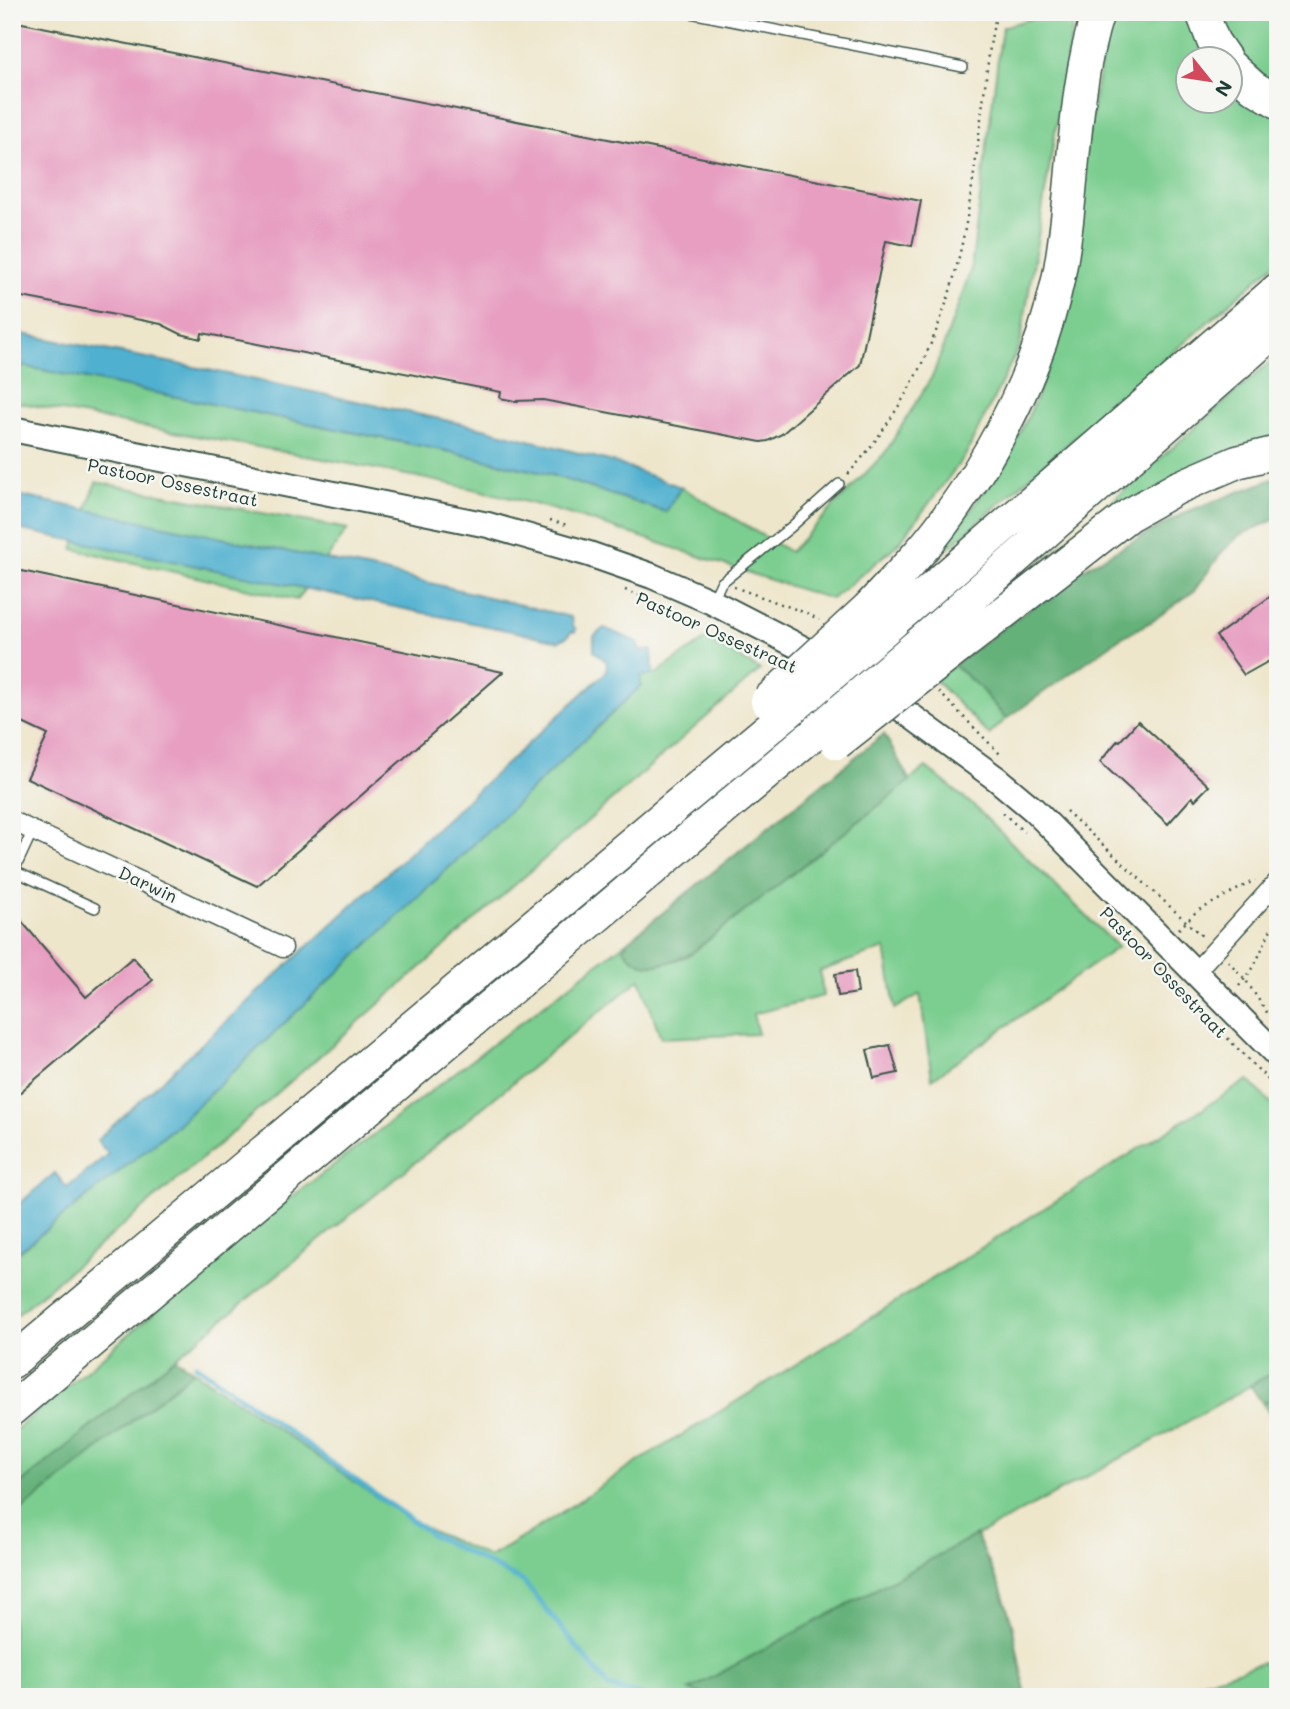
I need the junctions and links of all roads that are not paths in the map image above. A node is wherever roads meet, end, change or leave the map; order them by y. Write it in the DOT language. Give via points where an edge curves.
graph roads {
  1 [pos="686,12"];
  2 [pos="1098,12"];
  3 [pos="1202,12"];
  4 [pos="1216,46"];
  5 [pos="963,67"];
  6 [pos="1244,79"];
  7 [pos="1278,103"];
  8 [pos="1278,289"];
  9 [pos="1278,328"];
  10 [pos="12,429"];
  11 [pos="1278,452"];
  12 [pos="839,484"];
  13 [pos="717,592"];
  14 [pos="881,614"];
  15 [pos="935,648"];
  16 [pos="12,821"];
  17 [pos="33,830"];
  18 [pos="13,870"];
  19 [pos="1271,878"];
  20 [pos="95,908"];
  21 [pos="283,948"];
  22 [pos="1195,972"];
  23 [pos="1278,1056"];
  24 [pos="12,1362"];
  25 [pos="12,1409"];
  1 -- 5 [label="lane"];
  2 -- 14 [label="highway" via="1081,85 1058,279 1044,332 1027,379 976,473"];
  3 -- 4 [label="highway"];
  6 -- 7 [label="highway"];
  8 -- 14 [label="highway"];
  9 -- 15 [label="highway"];
  10 -- 13 [label="main road, Pastoor Ossestraat" via="488,525"];
  11 -- 15 [label="highway" via="1237,462 1177,488"];
  12 -- 13 [label="lane"];
  13 -- 22 [label="main road, Pastoor Ossestraat" via="909,713 997,779 1072,846"];
  14 -- 24 [label="highway, bridge" via="612,860"];
  15 -- 25 [label="highway, bridge" via="827,737 785,759"];
  16 -- 17 [label="street, Darwin"];
  17 -- 18 [label="lane"];
  17 -- 21 [label="street, Darwin"];
  18 -- 20 [label="lane"];
  19 -- 22 [label="street"];
  22 -- 23 [label="main road, Pastoor Ossestraat"];
}
